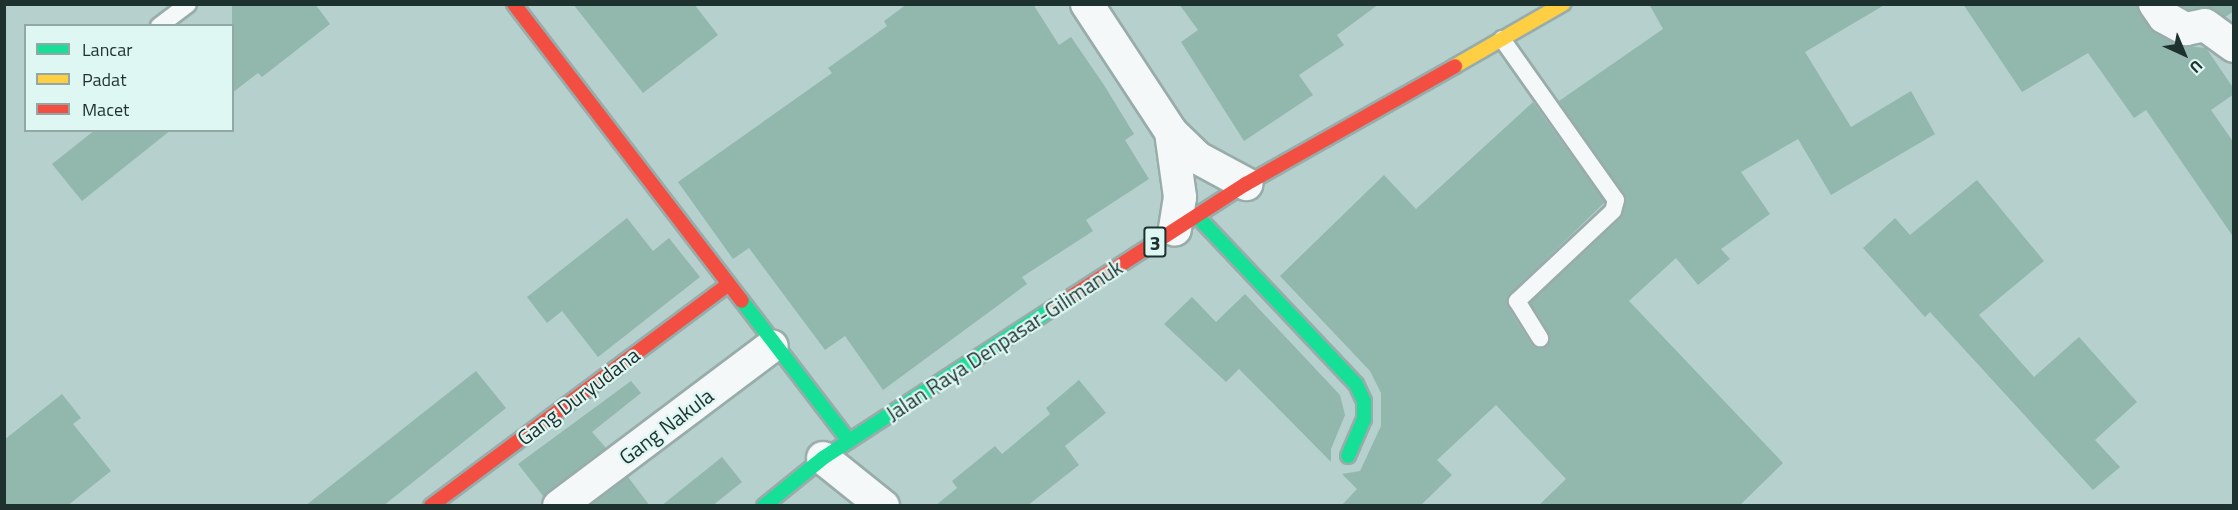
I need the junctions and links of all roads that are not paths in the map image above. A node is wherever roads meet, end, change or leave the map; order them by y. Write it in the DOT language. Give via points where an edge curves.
graph roads {
  1 [pos="188,4"];
  2 [pos="514,4"];
  3 [pos="1087,4"];
  4 [pos="1563,4"];
  5 [pos="2155,4"];
  6 [pos="162,24"];
  7 [pos="1502,39"];
  8 [pos="2234,46"];
  9 [pos="1171,132"];
  10 [pos="1246,184"];
  11 [pos="1186,223"];
  12 [pos="726,286"];
  13 [pos="1540,338"];
  14 [pos="772,346"];
  15 [pos="849,441"];
  16 [pos="1348,456"];
  17 [pos="823,458"];
  18 [pos="430,506"];
  19 [pos="559,506"];
  20 [pos="764,506"];
  21 [pos="883,506"];
  1 -- 6 [label="lane"];
  2 -- 12 [label="main road"];
  3 -- 9 [label="street"];
  4 -- 7 [label="main road, Jalan Raya Denpasar-Gilimanuk / 3"];
  5 -- 8 [label="street" via="2164,17 2186,29 2205,25"];
  7 -- 10 [label="main road, Jalan Raya Denpasar-Gilimanuk / 3"];
  7 -- 13 [label="lane" via="1616,200 1613,211 1520,295 1517,308"];
  9 -- 10 [label="street" via="1198,158"];
  9 -- 11 [label="street"];
  10 -- 11 [label="main road, Jalan Raya Denpasar-Gilimanuk / 3"];
  11 -- 15 [label="main road, Jalan Raya Denpasar-Gilimanuk / 3"];
  11 -- 16 [label="main road" via="1356,384 1364,401 1364,419"];
  12 -- 14 [label="main road"];
  12 -- 18 [label="main road, Gang Duryudana"];
  14 -- 15 [label="main road"];
  14 -- 19 [label="street, Gang Nakula"];
  15 -- 17 [label="main road, Jalan Raya Denpasar-Gilimanuk / 3"];
  17 -- 20 [label="main road, Jalan Raya Denpasar-Gilimanuk / 3"];
  17 -- 21 [label="street"];
}
